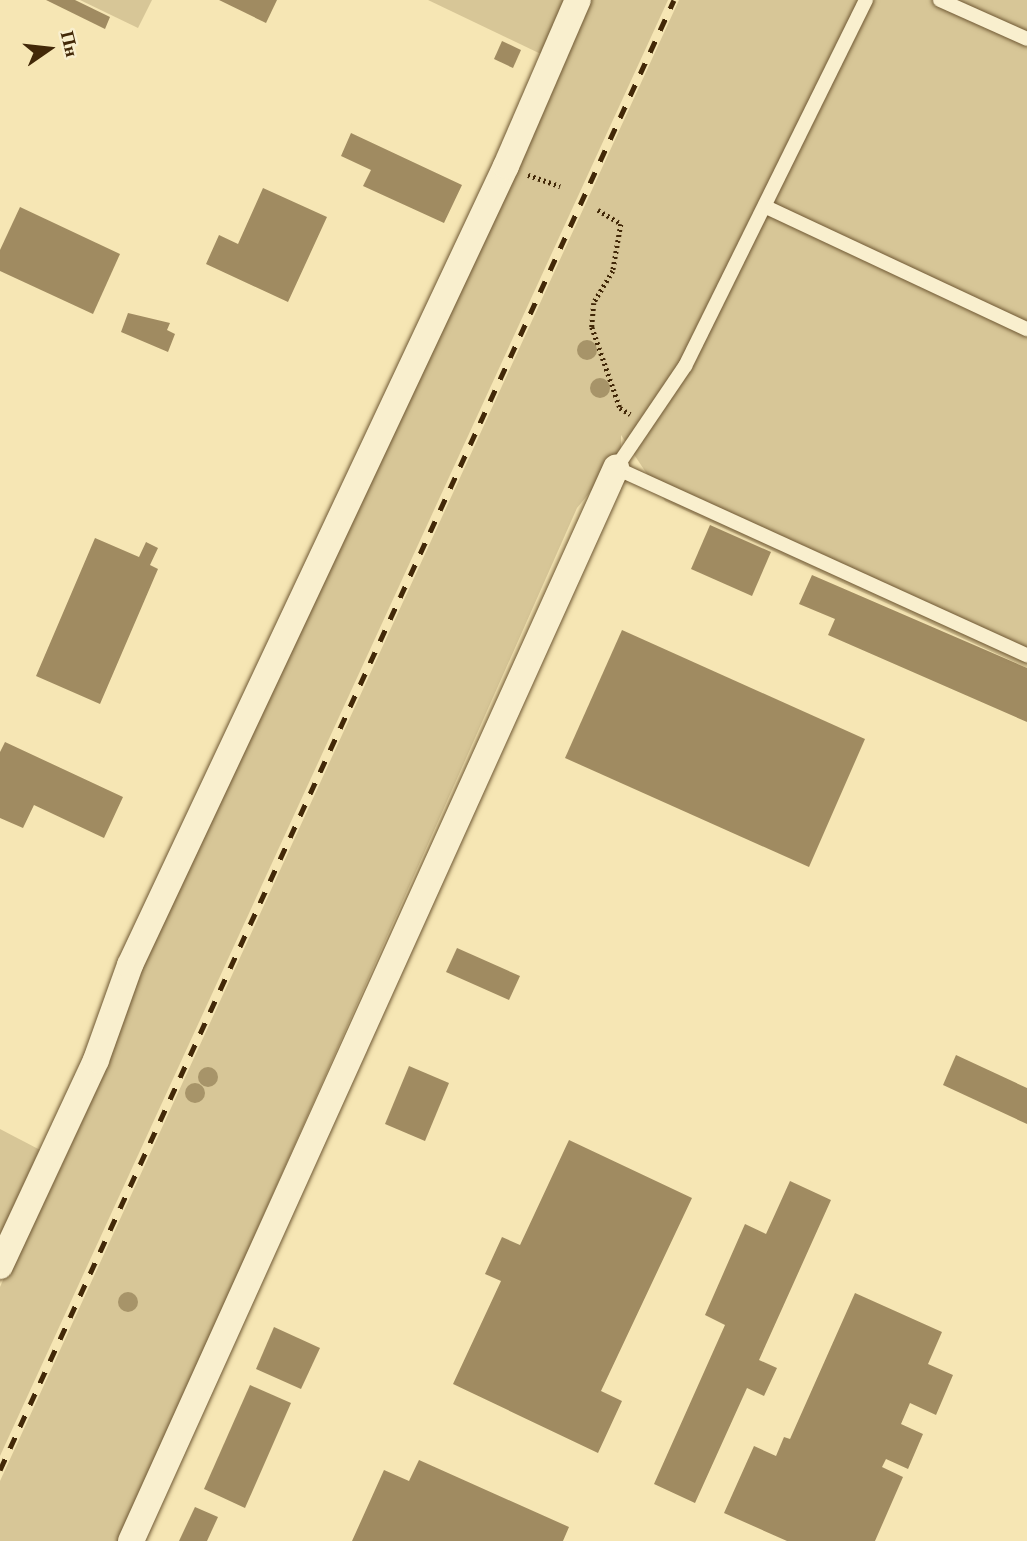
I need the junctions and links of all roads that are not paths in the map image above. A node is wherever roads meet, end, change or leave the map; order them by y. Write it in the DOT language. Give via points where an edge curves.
graph roads {
  1 [pos="578,0"];
  2 [pos="866,0"];
  3 [pos="940,0"];
  4 [pos="1027,39"];
  5 [pos="766,207"];
  6 [pos="1027,329"];
  7 [pos="616,468"];
  8 [pos="1027,655"];
  9 [pos="0,1266"];
  10 [pos="131,1541"];
  1 -- 9 [label="street" via="506,166 130,965 96,1060"];
  2 -- 5 [label="lane"];
  3 -- 4 [label="lane"];
  5 -- 6 [label="lane"];
  5 -- 7 [label="lane" via="685,366"];
  7 -- 8 [label="lane"];
  7 -- 10 [label="street"];
}
